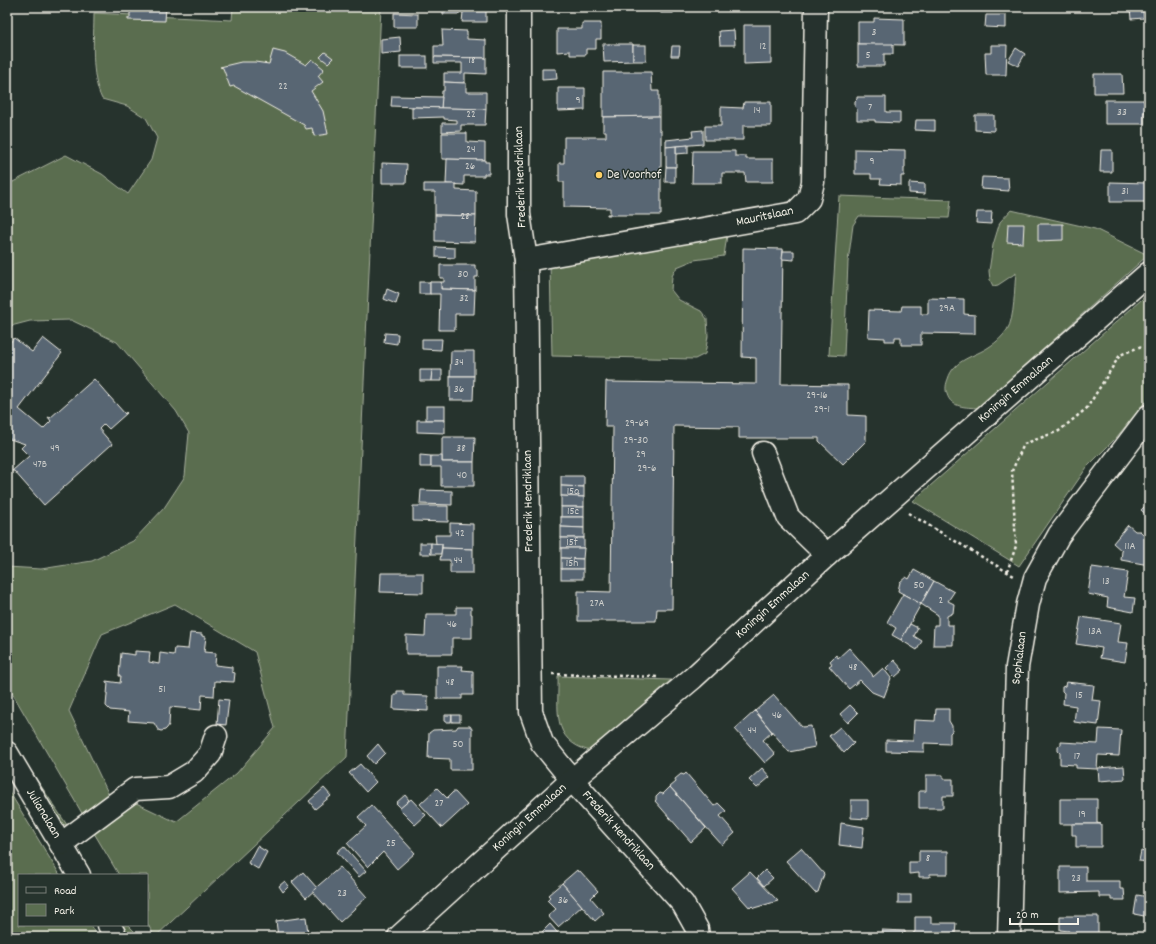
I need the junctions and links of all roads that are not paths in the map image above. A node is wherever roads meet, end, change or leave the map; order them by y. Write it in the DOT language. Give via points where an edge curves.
graph roads {
  1 [pos="519,7"];
  2 [pos="816,7"];
  3 [pos="526,260"];
  4 [pos="1149,273"];
  5 [pos="1149,416"];
  6 [pos="763,453"];
  7 [pos="828,555"];
  8 [pos="216,736"];
  9 [pos="7,753"];
  10 [pos="572,780"];
  11 [pos="61,844"];
  12 [pos="78,874"];
  13 [pos="110,926"];
  14 [pos="116,937"];
  15 [pos="399,937"];
  16 [pos="698,937"];
  17 [pos="1009,937"];
  1 -- 3 [label="street, Frederik Hendriklaan" via="519,214"];
  2 -- 3 [label="street, Mauritslaan" via="813,182 809,199 795,213"];
  3 -- 10 [label="street, Frederik Hendriklaan" via="531,712 542,743"];
  4 -- 7 [label="street, Koningin Emmalaan"];
  5 -- 17 [label="street, Sophialaan" via="1059,534 1036,578 1028,604 1016,667"];
  6 -- 7 [label="street" via="788,517"];
  7 -- 10 [label="street, Koningin Emmalaan" via="693,678"];
  8 -- 11 [label="street" via="210,754 194,772 168,787 135,789"];
  9 -- 11 [label="street, Julianalaan"];
  10 -- 15 [label="street, Koningin Emmalaan"];
  10 -- 16 [label="street, Frederik Hendriklaan" via="683,904 697,929"];
  11 -- 12 [label="street, Julianalaan"];
  13 -- 14 [label="street"];
}
